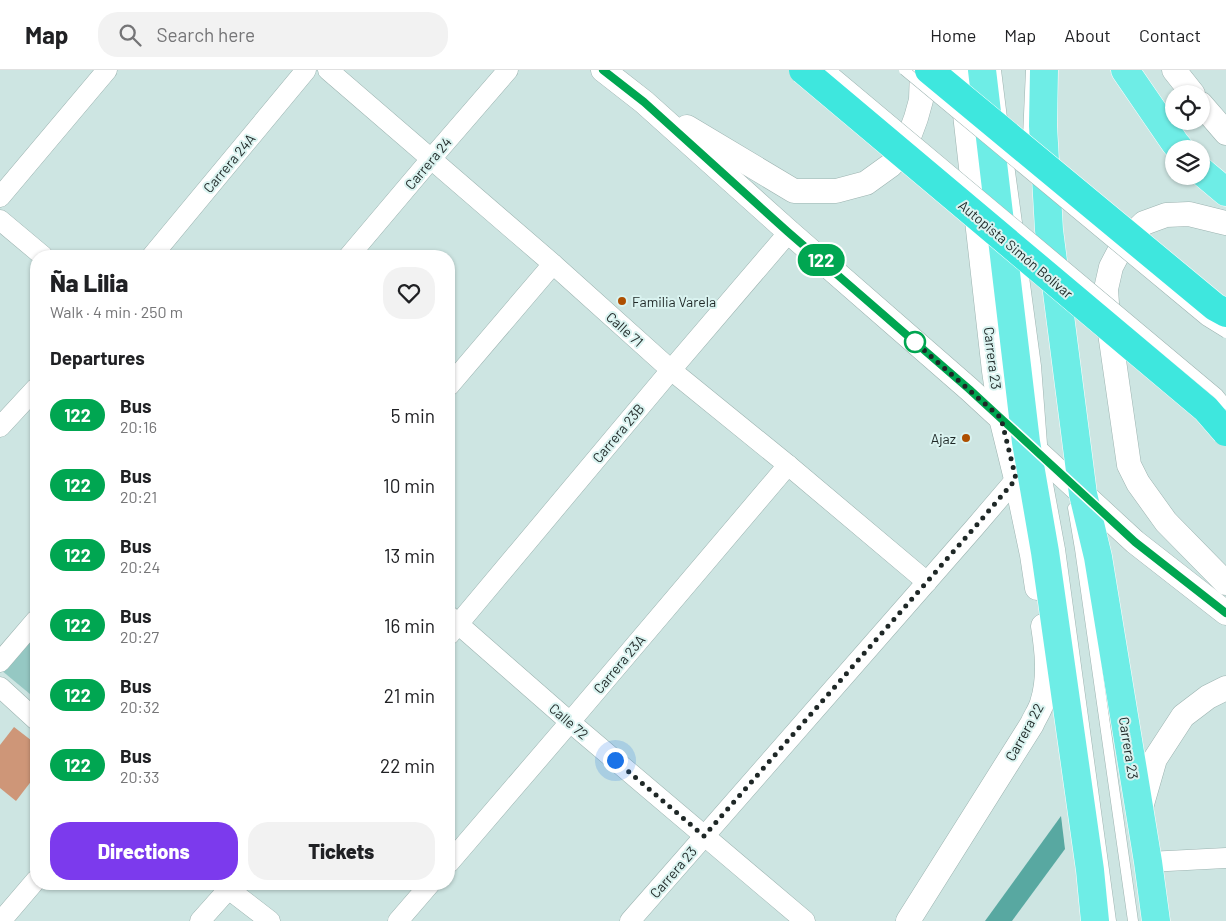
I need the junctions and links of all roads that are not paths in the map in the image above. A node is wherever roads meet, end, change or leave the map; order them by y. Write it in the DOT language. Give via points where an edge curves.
graph roads {
  1 [pos="107,70"];
  2 [pos="306,70"];
  3 [pos="328,70"];
  4 [pos="508,70"];
  5 [pos="603,70"];
  6 [pos="802,70"];
  7 [pos="831,70"];
  8 [pos="904,70"];
  9 [pos="922,70"];
  10 [pos="929,70"];
  11 [pos="960,70"];
  12 [pos="982,70"];
  13 [pos="996,70"];
  14 [pos="1030,70"];
  15 [pos="1044,70"];
  16 [pos="1125,70"];
  17 [pos="1174,70"];
  18 [pos="1186,85"];
  19 [pos="644,102"];
  20 [pos="1210,115"];
  21 [pos="1226,134"];
  22 [pos="1173,140"];
  23 [pos="431,159"];
  24 [pos="1210,179"];
  25 [pos="1033,186"];
  26 [pos="1226,192"];
  27 [pos="0,197"];
  28 [pos="0,220"];
  29 [pos="1226,223"];
  30 [pos="1038,226"];
  31 [pos="788,232"];
  32 [pos="36,250"];
  33 [pos="157,250"];
  34 [pos="355,250"];
  35 [pos="553,264"];
  36 [pos="1044,285"];
  37 [pos="1226,314"];
  38 [pos="1226,333"];
  39 [pos="670,370"];
  40 [pos="455,379"];
  41 [pos="30,394"];
  42 [pos="1226,404"];
  43 [pos="1001,418"];
  44 [pos="0,427"];
  45 [pos="1226,432"];
  46 [pos="788,465"];
  47 [pos="1047,468"];
  48 [pos="927,582"];
  49 [pos="1226,583"];
  50 [pos="1226,613"];
  51 [pos="455,621"];
  52 [pos="30,627"];
  53 [pos="455,627"];
  54 [pos="0,662"];
  55 [pos="0,688"];
  56 [pos="1226,688"];
  57 [pos="30,715"];
  58 [pos="570,722"];
  59 [pos="1140,811"];
  60 [pos="704,836"];
  61 [pos="455,855"];
  62 [pos="1226,858"];
  63 [pos="1148,862"];
  64 [pos="30,887"];
  65 [pos="225,890"];
  66 [pos="233,890"];
  67 [pos="425,890"];
  68 [pos="1,921"];
  69 [pos="200,921"];
  70 [pos="270,921"];
  71 [pos="398,921"];
  72 [pos="630,921"];
  73 [pos="805,921"];
  74 [pos="908,921"];
  75 [pos="1096,921"];
  76 [pos="1111,921"];
  77 [pos="1133,921"];
  78 [pos="1156,921"];
  1 -- 27 [label="street"];
  2 -- 33 [label="street, Carrera 24A"];
  3 -- 23 [label="street, Calle 71"];
  4 -- 23 [label="street, Carrera 24"];
  5 -- 19 [label="street"];
  6 -- 45 [label="highway, Autopista Simón Bolívar, bridge" via="1206,409"];
  7 -- 42 [label="lane, bridge"];
  8 -- 38 [label="lane, bridge" via="1206,320"];
  9 -- 19 [label="street" via="921,100 906,145 891,165 866,183 836,191 794,190"];
  10 -- 37 [label="highway, bridge"];
  11 -- 43 [label="street, Carrera 23"];
  12 -- 47 [label="main road"];
  13 -- 47 [label="lane"];
  14 -- 25 [label="lane" via="1028,137"];
  15 -- 47 [label="main road, Carrera 23" via="1049,230"];
  16 -- 22 [label="main road"];
  17 -- 18 [label="street"];
  19 -- 31 [label="street"];
  20 -- 21 [label="street"];
  23 -- 34 [label="street, Carrera 24"];
  23 -- 35 [label="street, Calle 71"];
  24 -- 26 [label="main road"];
  28 -- 32 [label="street"];
  29 -- 49 [label="street" via="1189,214 1166,215 1144,223 1120,248 1106,289 1129,465 1166,522"];
  30 -- 36 [label="lane"];
  31 -- 39 [label="street, Carrera 23B"];
  31 -- 43 [label="street"];
  35 -- 39 [label="street, Calle 71"];
  35 -- 40 [label="street"];
  39 -- 46 [label="street, Calle 71"];
  39 -- 51 [label="street, Carrera 23B"];
  41 -- 44 [label="street"];
  43 -- 47 [label="street"];
  43 -- 47 [label="street, Carrera 23"];
  46 -- 48 [label="street, Calle 71"];
  46 -- 58 [label="street, Carrera 23A"];
  47 -- 48 [label="street, Carrera 23"];
  47 -- 50 [label="street"];
  47 -- 59 [label="main road, Carrera 23" via="1098,557"];
  47 -- 74 [label="street, Carrera 22" via="1032,556 1046,646 1047,678 1042,704"];
  47 -- 75 [label="main road, Carrera 23" via="1045,552"];
  47 -- 76 [label="lane"];
  47 -- 77 [label="lane" via="1082,559"];
  48 -- 60 [label="street, Carrera 23"];
  52 -- 54 [label="street"];
  53 -- 58 [label="street, Calle 72"];
  55 -- 57 [label="street"];
  56 -- 59 [label="street" via="1183,716 1155,760"];
  58 -- 60 [label="street, Calle 72"];
  58 -- 61 [label="street, Carrera 23A"];
  59 -- 63 [label="main road, Carrera 23"];
  60 -- 72 [label="street, Carrera 23"];
  60 -- 73 [label="street, Calle 72"];
  62 -- 63 [label="street"];
  63 -- 78 [label="main road, Carrera 23"];
  64 -- 68 [label="street"];
  65 -- 69 [label="street"];
  66 -- 70 [label="street"];
  67 -- 71 [label="street"];
}
